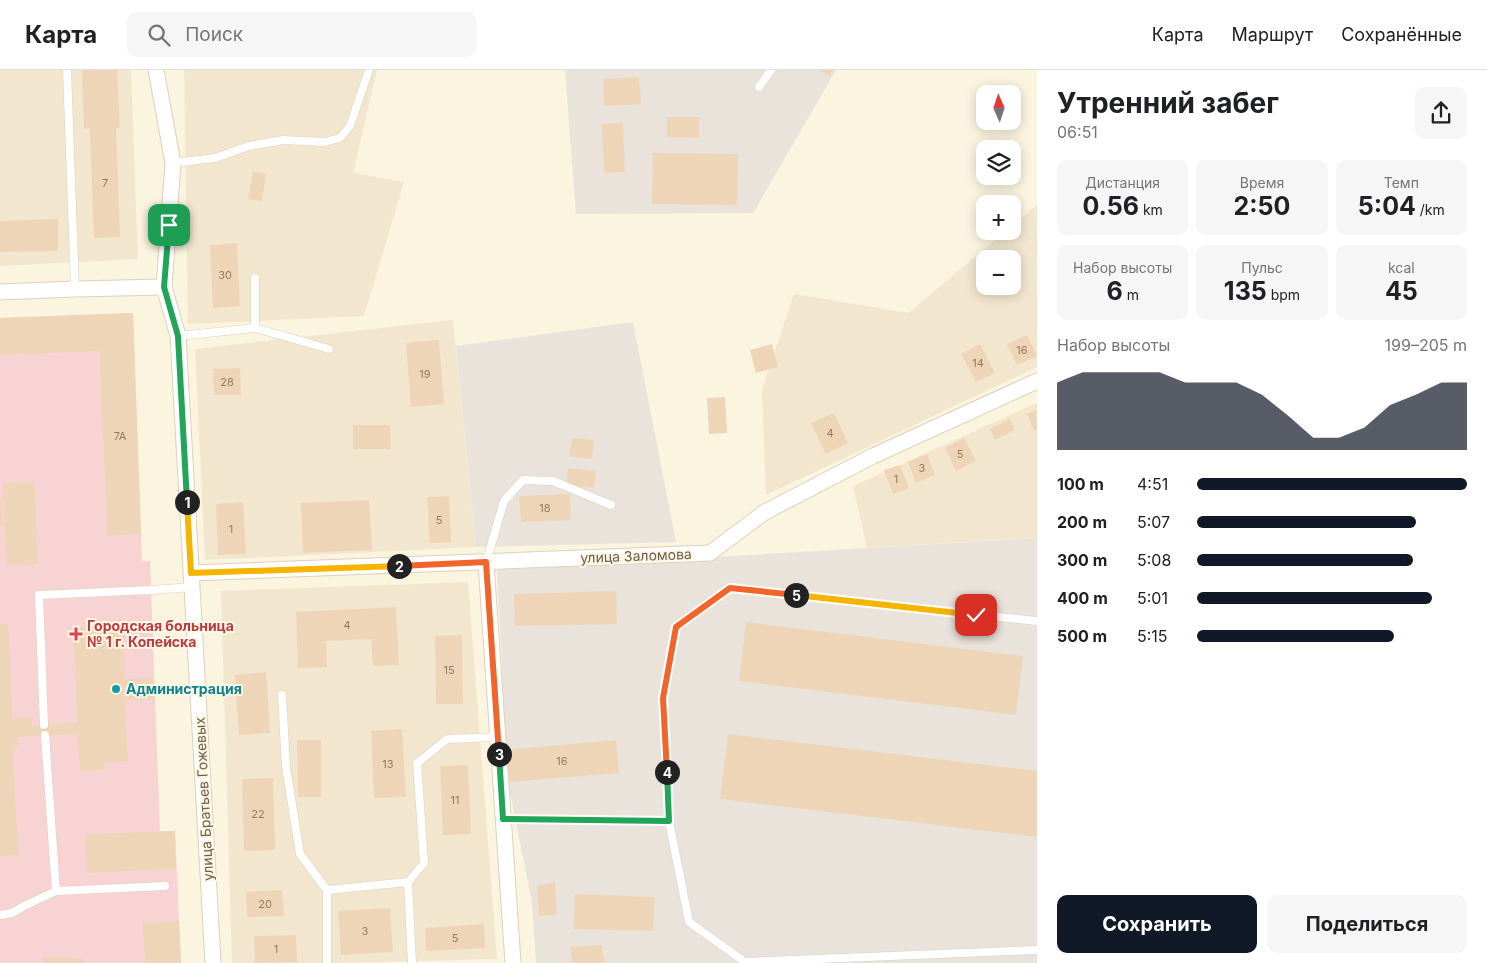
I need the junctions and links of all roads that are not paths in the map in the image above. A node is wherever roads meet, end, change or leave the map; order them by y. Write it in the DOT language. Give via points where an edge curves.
graph roads {
  1 [pos="67,70"];
  2 [pos="156,70"];
  3 [pos="370,70"];
  4 [pos="771,70"];
  5 [pos="759,87"];
  6 [pos="173,163"];
  7 [pos="255,278"];
  8 [pos="164,287"];
  9 [pos="75,289"];
  10 [pos="0,292"];
  11 [pos="256,328"];
  12 [pos="178,336"];
  13 [pos="329,349"];
  14 [pos="1037,381"];
  15 [pos="611,505"];
  16 [pos="486,562"];
  17 [pos="192,580"];
  18 [pos="1037,621"];
  19 [pos="282,695"];
  20 [pos="44,725"];
  21 [pos="45,736"];
  22 [pos="498,737"];
  23 [pos="503,819"];
  24 [pos="669,821"];
  25 [pos="408,882"];
  26 [pos="165,886"];
  27 [pos="327,890"];
  28 [pos="56,891"];
  29 [pos="0,915"];
  30 [pos="1037,950"];
  31 [pos="213,963"];
  32 [pos="327,963"];
  33 [pos="412,963"];
  34 [pos="513,963"];
  1 -- 9 [label="lane"];
  2 -- 6 [label="street, улица Братьев Гожевых"];
  3 -- 6 [label="lane" via="350,126 340,138 325,142 283,140 249,146 215,158"];
  4 -- 5 [label="lane"];
  6 -- 8 [label="street, улица Братьев Гожевых"];
  7 -- 11 [label="lane"];
  8 -- 9 [label="street"];
  8 -- 12 [label="street, улица Братьев Гожевых"];
  9 -- 10 [label="street"];
  11 -- 12 [label="lane"];
  11 -- 13 [label="lane"];
  12 -- 17 [label="street, улица Братьев Гожевых"];
  14 -- 16 [label="street, улица Заломова" via="873,456 765,512 710,553"];
  15 -- 16 [label="lane" via="553,481 523,480 504,501"];
  16 -- 17 [label="street, улица Заломова"];
  16 -- 22 [label="street"];
  17 -- 20 [label="lane" via="151,590 39,595"];
  17 -- 31 [label="street, улица Братьев Гожевых"];
  18 -- 24 [label="lane" via="730,588 676,627 663,698"];
  19 -- 27 [label="lane" via="286,767 300,854"];
  21 -- 28 [label="lane"];
  22 -- 23 [label="street"];
  22 -- 25 [label="lane" via="447,739 417,763 424,864"];
  23 -- 24 [label="lane"];
  23 -- 34 [label="street"];
  24 -- 30 [label="lane" via="689,922 745,962"];
  25 -- 27 [label="lane"];
  25 -- 33 [label="lane"];
  26 -- 28 [label="lane"];
  27 -- 32 [label="lane"];
  28 -- 29 [label="lane" via="12,913"];
}
